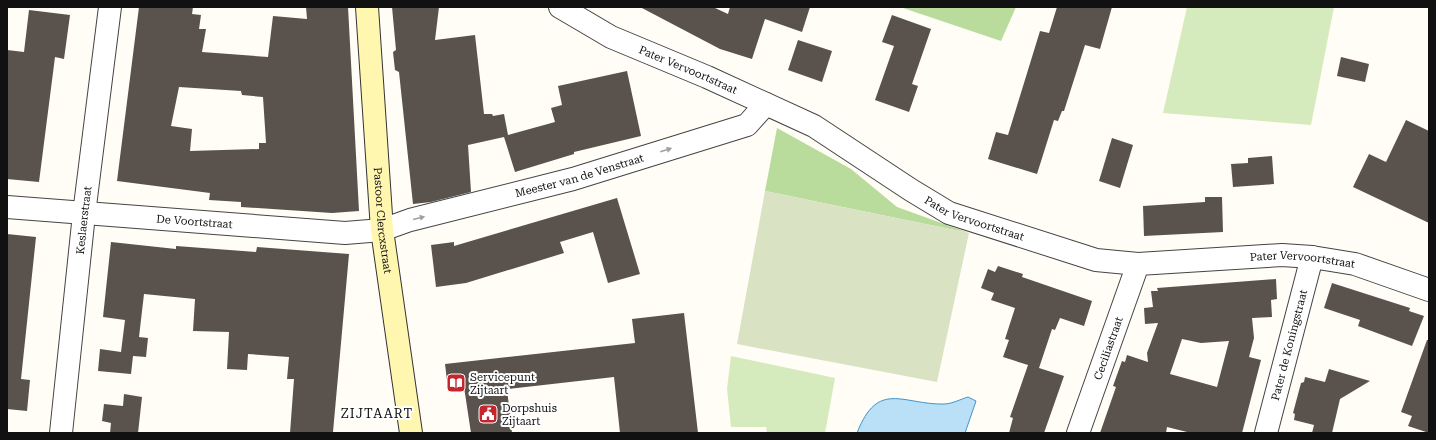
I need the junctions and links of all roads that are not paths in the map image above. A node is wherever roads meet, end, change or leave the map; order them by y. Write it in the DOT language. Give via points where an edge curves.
graph roads {
  1 [pos="110,7"];
  2 [pos="367,7"];
  3 [pos="560,7"];
  4 [pos="766,104"];
  5 [pos="7,208"];
  6 [pos="84,214"];
  7 [pos="382,230"];
  8 [pos="1312,257"];
  9 [pos="1138,264"];
  10 [pos="1429,290"];
  11 [pos="61,433"];
  12 [pos="411,433"];
  13 [pos="1078,433"];
  14 [pos="1266,433"];
  1 -- 6 [label="street, Keslaerstraat"];
  2 -- 7 [label="street, Pastoor Clercxstraat"];
  3 -- 4 [label="street, Pater Vervoortstraat" via="611,37"];
  7 -- 4 [label="street, Meester van de Venstraat, one-way" via="410,220 573,179 747,125"];
  4 -- 9 [label="street, Pater Vervoortstraat" via="814,126 949,213 1096,260"];
  5 -- 6 [label="street, De Voortstraat"];
  6 -- 7 [label="street, De Voortstraat" via="345,233"];
  6 -- 11 [label="street, Keslaerstraat"];
  7 -- 12 [label="street, Pastoor Clercxstraat"];
  8 -- 9 [label="street, Pater Vervoortstraat" via="1282,255"];
  8 -- 10 [label="street, Pater Vervoortstraat" via="1355,264"];
  8 -- 14 [label="street, Pater de Koningstraat"];
  9 -- 13 [label="street, Ceciliastraat"];
}
